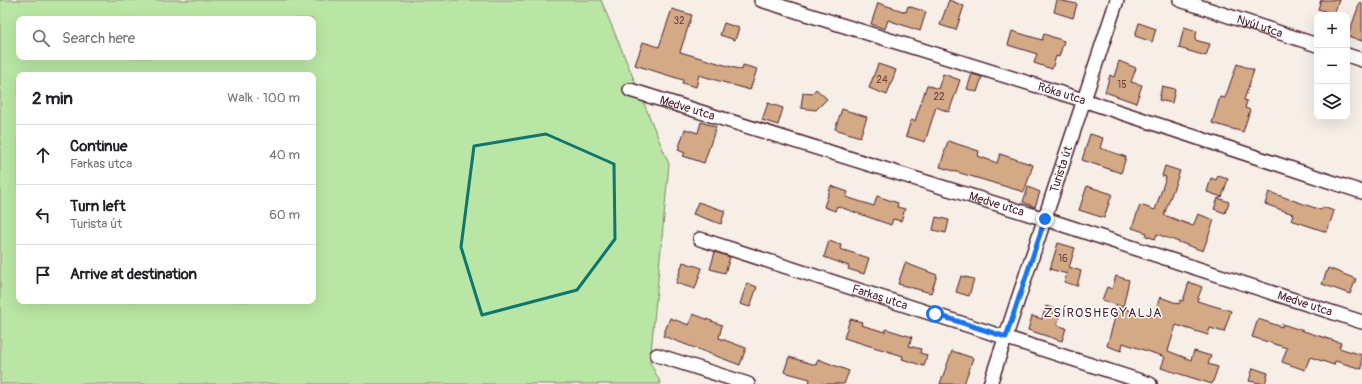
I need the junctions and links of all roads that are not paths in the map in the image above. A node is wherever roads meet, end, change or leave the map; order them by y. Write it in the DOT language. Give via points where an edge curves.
graph roads {
  1 [pos="761,0"];
  2 [pos="1117,0"];
  3 [pos="1180,0"];
  4 [pos="1314,44"];
  5 [pos="1350,56"];
  6 [pos="1362,60"];
  7 [pos="630,90"];
  8 [pos="1083,100"];
  9 [pos="1362,192"];
  10 [pos="1045,219"];
  11 [pos="700,239"];
  12 [pos="1362,322"];
  13 [pos="1006,337"];
  14 [pos="657,355"];
  15 [pos="748,384"];
  16 [pos="990,384"];
  17 [pos="1150,384"];
  1 -- 8 [label="street, Róka utca"];
  2 -- 8 [label="street, Turista út"];
  3 -- 4 [label="street, Nyúl utca"];
  5 -- 6 [label="street"];
  7 -- 10 [label="street, Medve utca"];
  8 -- 9 [label="street, Róka utca"];
  8 -- 10 [label="street, Turista út"];
  10 -- 12 [label="street, Medve utca"];
  10 -- 13 [label="street, Turista út"];
  11 -- 13 [label="street, Farkas utca"];
  13 -- 16 [label="street, Turista út"];
  13 -- 17 [label="street, Farkas utca"];
  14 -- 15 [label="street"];
}
